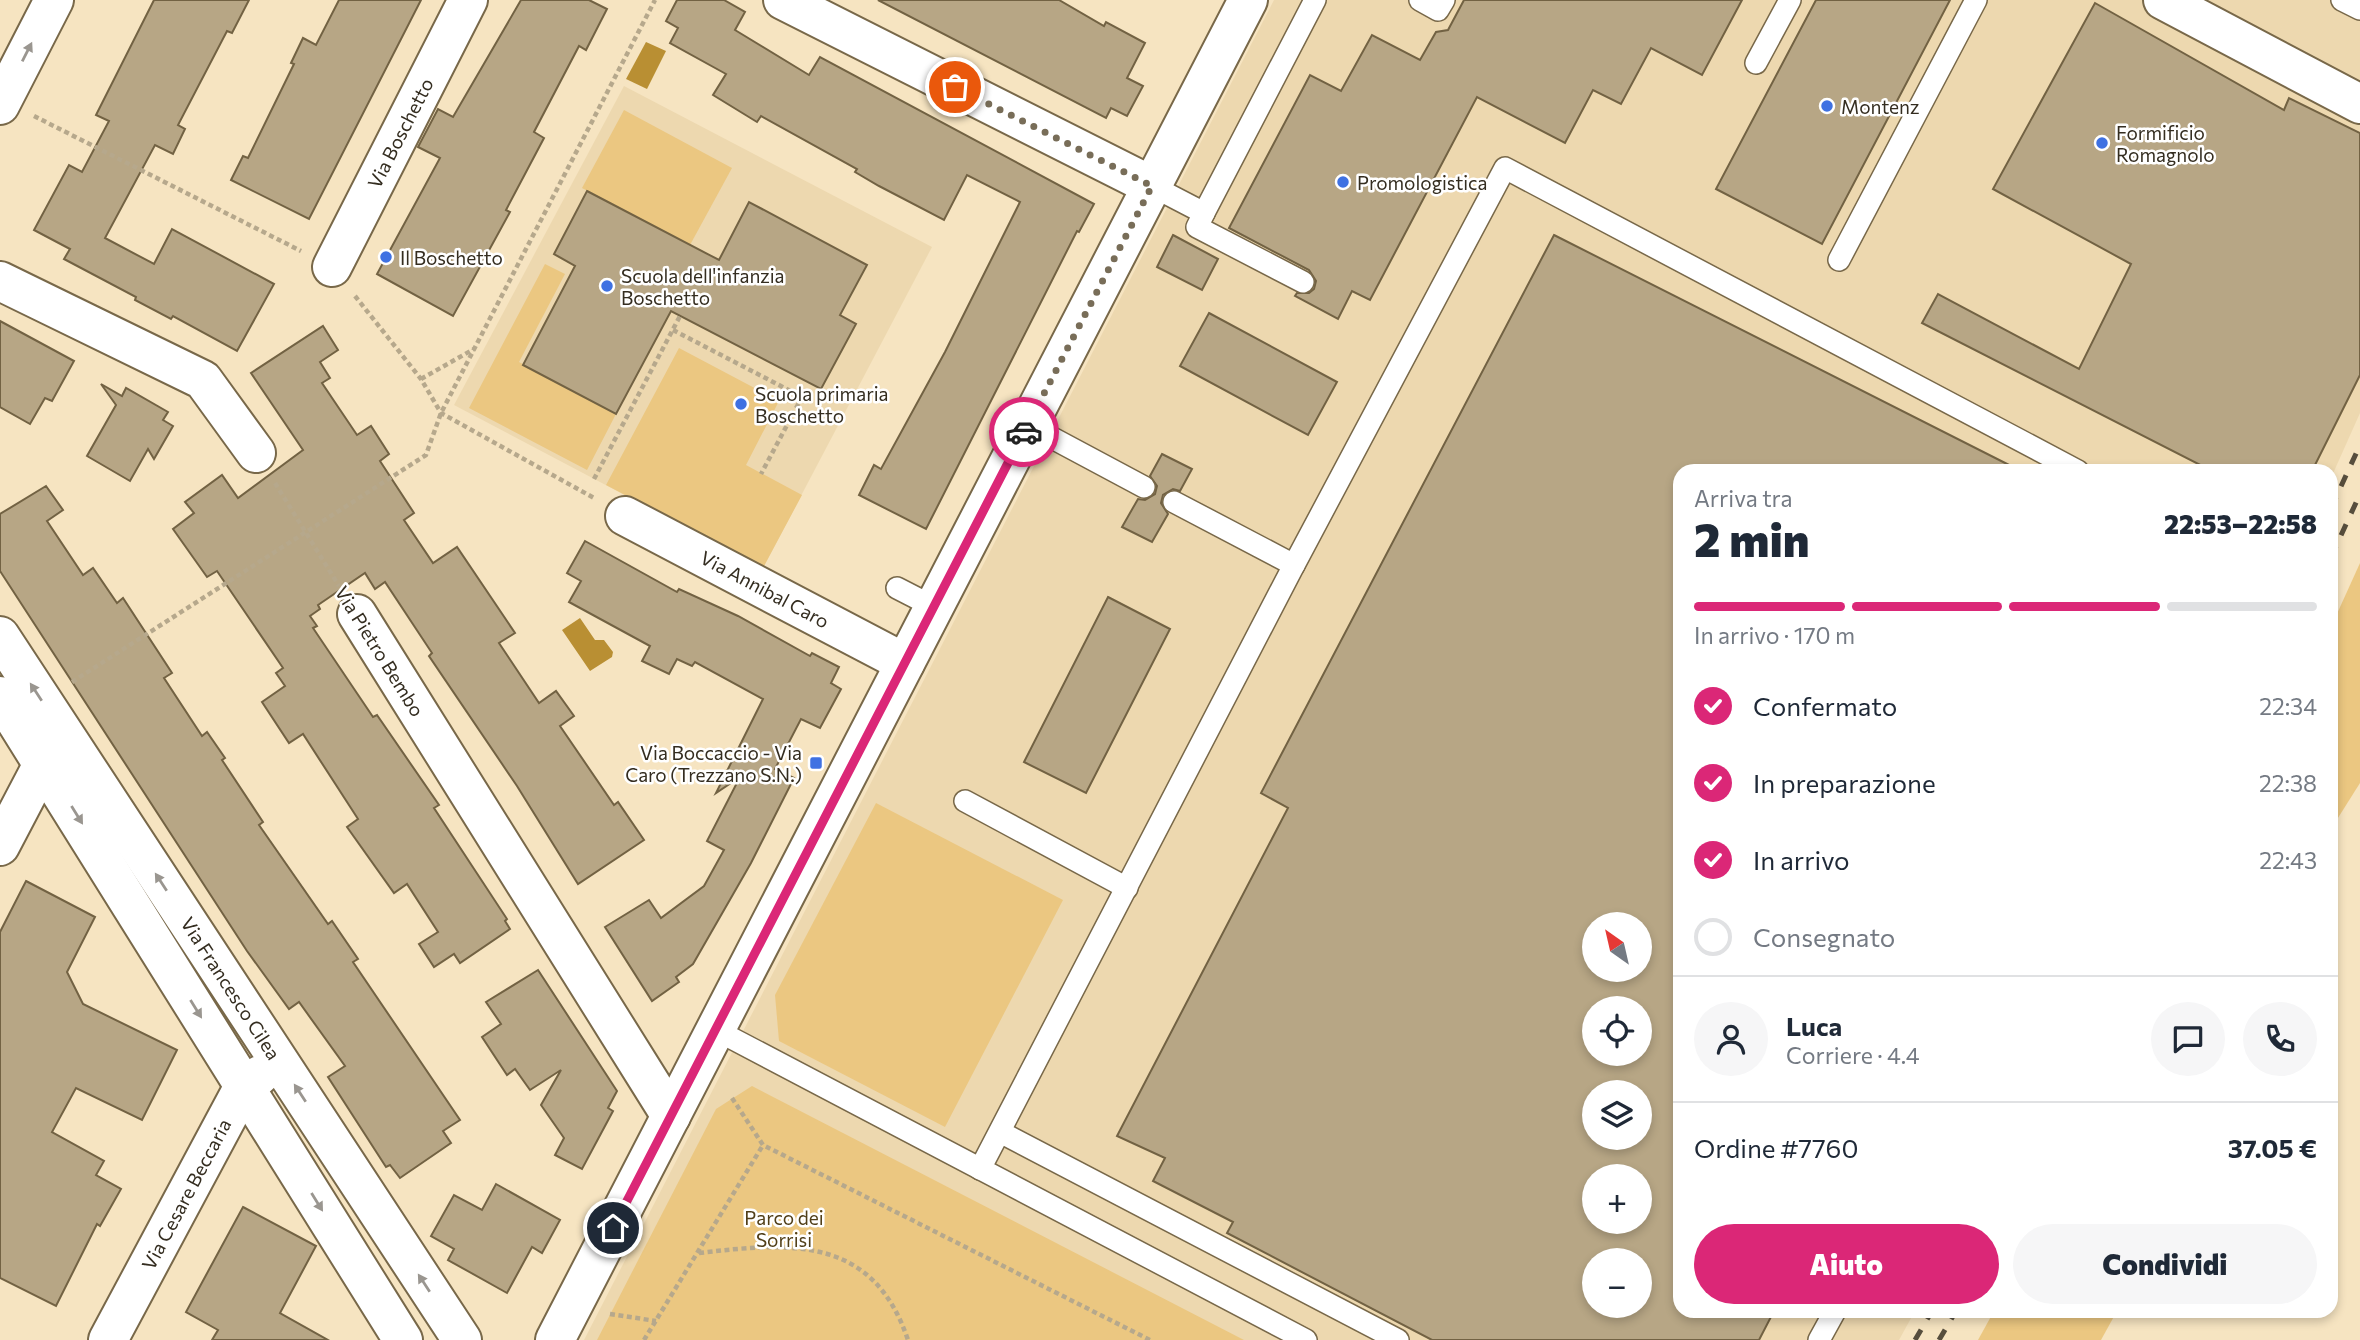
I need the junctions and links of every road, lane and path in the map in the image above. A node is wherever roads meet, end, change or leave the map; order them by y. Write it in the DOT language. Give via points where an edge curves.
graph roads {
  1 [pos="54,0"];
  2 [pos="468,0"];
  3 [pos="655,0"];
  4 [pos="783,0"];
  5 [pos="1248,0"];
  6 [pos="1315,0"];
  7 [pos="1420,0"];
  8 [pos="1444,0"];
  9 [pos="1790,0"];
  10 [pos="1976,0"];
  11 [pos="2163,0"];
  12 [pos="2342,0"];
  13 [pos="2360,9"];
  14 [pos="1756,63"];
  15 [pos="1,102"];
  16 [pos="2360,104"];
  17 [pos="1152,186"];
  18 [pos="1205,213"];
  19 [pos="1839,260"];
  20 [pos="332,267"];
  21 [pos="0,281"];
  22 [pos="1303,282"];
  23 [pos="680,316"];
  24 [pos="673,330"];
  25 [pos="474,348"];
  26 [pos="421,379"];
  27 [pos="441,413"];
  28 [pos="1028,425"];
  29 [pos="256,453"];
  30 [pos="2065,464"];
  31 [pos="761,474"];
  32 [pos="594,479"];
  33 [pos="1144,487"];
  34 [pos="1174,502"];
  35 [pos="625,516"];
  36 [pos="306,532"];
  37 [pos="1294,565"];
  38 [pos="897,588"];
  39 [pos="934,607"];
  40 [pos="357,614"];
  41 [pos="0,636"];
  42 [pos="905,663"];
  43 [pos="0,696"];
  44 [pos="42,701"];
  45 [pos="44,762"];
  46 [pos="965,801"];
  47 [pos="0,846"];
  48 [pos="1127,888"];
  49 [pos="716,1030"];
  50 [pos="279,1061"];
  51 [pos="244,1086"];
  52 [pos="732,1098"];
  53 [pos="671,1116"];
  54 [pos="1000,1132"];
  55 [pos="763,1145"];
  56 [pos="980,1169"];
  57 [pos="699,1253"];
  58 [pos="610,1314"];
  59 [pos="1831,1318"];
  60 [pos="656,1321"];
  61 [pos="108,1340"];
  62 [pos="402,1340"];
  63 [pos="462,1340"];
  64 [pos="555,1340"];
  65 [pos="644,1340"];
  66 [pos="908,1340"];
  67 [pos="1150,1340"];
  68 [pos="1306,1340"];
  69 [pos="1398,1340"];
  70 [pos="1819,1340"];
  15 -- 1 [label="street, one-way"];
  2 -- 20 [label="street, Via Boschetto"];
  3 -- 25 [label="path"];
  4 -- 17 [label="street"];
  5 -- 17 [label="street"];
  6 -- 18 [label="lane"];
  7 -- 8 [label="lane" via="1438,10"];
  9 -- 14 [label="lane"];
  10 -- 19 [label="lane"];
  11 -- 16 [label="street"];
  12 -- 13 [label="lane"];
  15 -- 20 [label="path"];
  17 -- 18 [label="lane"];
  17 -- 28 [label="street"];
  18 -- 22 [label="lane" via="1197,227"];
  20 -- 26 [label="path"];
  21 -- 29 [label="street" via="202,380"];
  23 -- 24 [label="path"];
  24 -- 31 [label="path" via="802,397"];
  24 -- 32 [label="path"];
  25 -- 26 [label="path"];
  25 -- 27 [label="path"];
  26 -- 27 [label="path"];
  27 -- 35 [label="path"];
  27 -- 36 [label="path" via="426,455"];
  28 -- 33 [label="lane"];
  28 -- 39 [label="street"];
  29 -- 36 [label="path, Via Pietro Bembo"];
  30 -- 37 [label="lane" via="1505,168"];
  34 -- 37 [label="lane"];
  35 -- 42 [label="street, Via Annibal Caro"];
  36 -- 40 [label="path, Via Pietro Bembo"];
  36 -- 44 [label="path"];
  37 -- 48 [label="lane"];
  38 -- 39 [label="lane"];
  39 -- 42 [label="street"];
  40 -- 53 [label="street, Via Pietro Bembo"];
  44 -- 41 [label="street, Via Francesco Cilea, one-way"];
  42 -- 49 [label="street"];
  43 -- 45 [label="street, Via Francesco Cilea"];
  50 -- 44 [label="street, Via Francesco Cilea, one-way"];
  45 -- 47 [label="street"];
  45 -- 51 [label="street, Via Francesco Cilea, one-way"];
  46 -- 48 [label="lane"];
  48 -- 54 [label="lane"];
  49 -- 53 [label="street"];
  49 -- 56 [label="lane"];
  50 -- 51 [label="street, Via Cesare Beccaria"];
  63 -- 50 [label="street, Via Francesco Cilea, one-way"];
  51 -- 61 [label="street, Via Cesare Beccaria"];
  51 -- 62 [label="street, Via Francesco Cilea, one-way"];
  52 -- 55 [label="path"];
  53 -- 64 [label="street"];
  54 -- 56 [label="lane"];
  54 -- 69 [label="lane"];
  55 -- 57 [label="path"];
  55 -- 67 [label="path"];
  56 -- 68 [label="lane"];
  57 -- 60 [label="path"];
  57 -- 66 [label="path" via="759,1246 805,1248 836,1256 877,1281 899,1313"];
  58 -- 60 [label="path"];
  59 -- 70 [label="lane"];
  60 -- 65 [label="path"];
}
